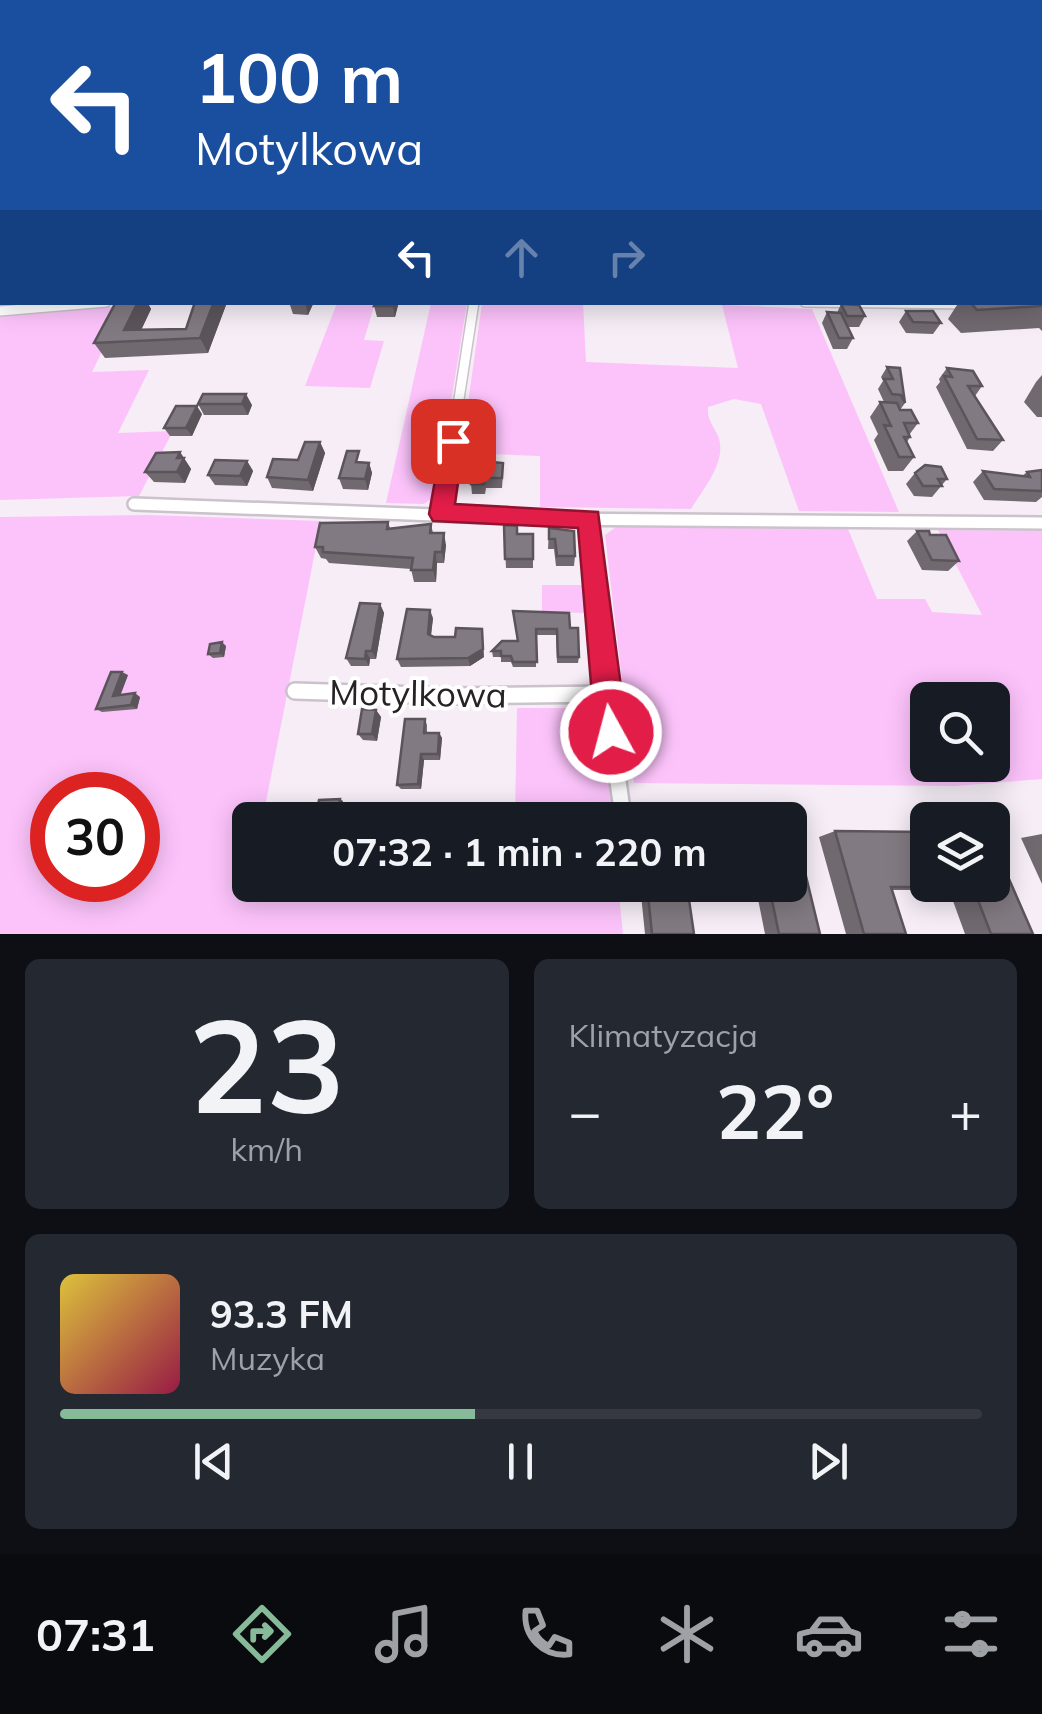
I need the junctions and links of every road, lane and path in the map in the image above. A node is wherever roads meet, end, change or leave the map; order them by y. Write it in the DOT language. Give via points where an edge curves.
graph roads {
  1 [pos="71,305"];
  2 [pos="474,305"];
  3 [pos="0,311"];
  4 [pos="134,504"];
  5 [pos="441,514"];
  6 [pos="589,519"];
  7 [pos="1042,523"];
  8 [pos="295,690"];
  9 [pos="606,694"];
  10 [pos="621,802"];
  1 -- 3 [label="street"];
  2 -- 5 [label="street"];
  4 -- 5 [label="street"];
  5 -- 6 [label="street"];
  6 -- 7 [label="street"];
  6 -- 9 [label="street"];
  8 -- 9 [label="street, Motylkowa"];
  9 -- 10 [label="street"];
}
